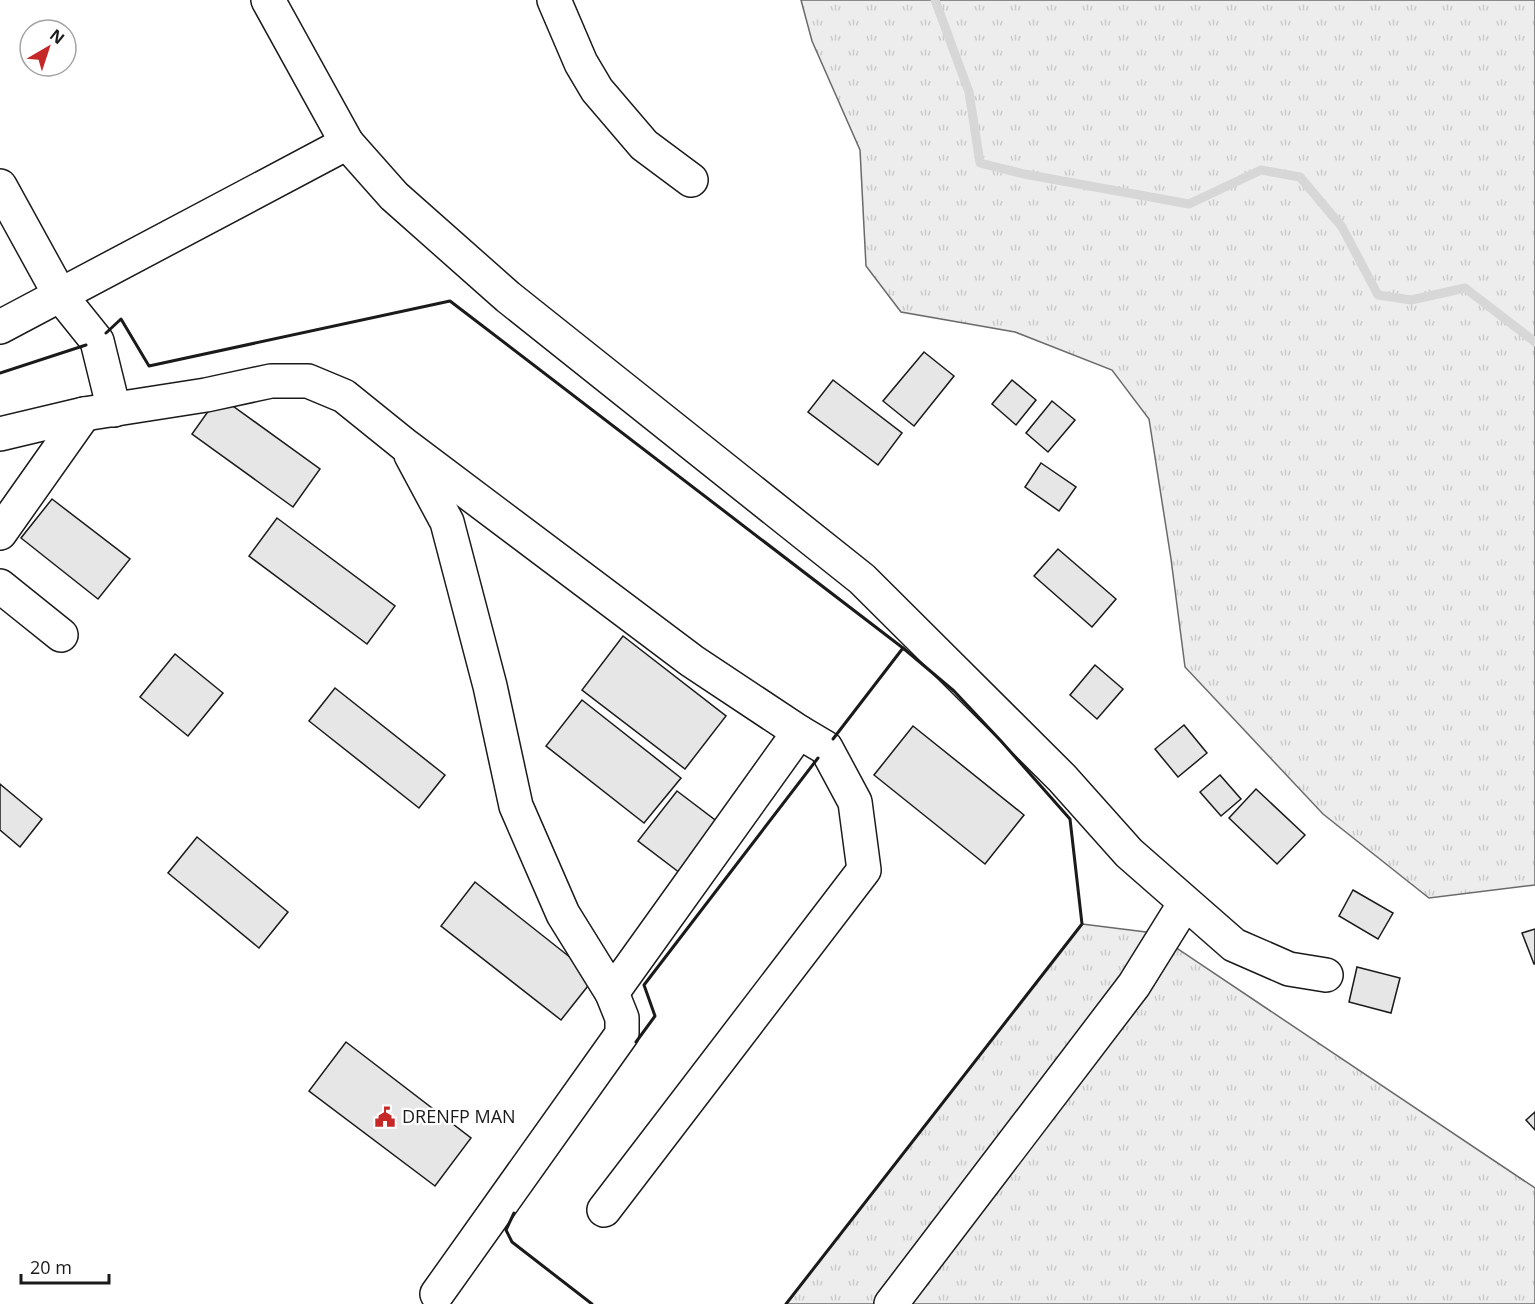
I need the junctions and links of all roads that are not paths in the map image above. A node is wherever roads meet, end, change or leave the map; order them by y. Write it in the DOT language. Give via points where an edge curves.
graph roads {
  1 [pos="268,0"];
  2 [pos="554,0"];
  3 [pos="347,143"];
  4 [pos="692,180"];
  5 [pos="0,186"];
  6 [pos="60,295"];
  7 [pos="0,327"];
  8 [pos="99,412"];
  9 [pos="0,434"];
  10 [pos="406,446"];
  11 [pos="0,533"];
  12 [pos="0,586"];
  13 [pos="61,635"];
  14 [pos="799,732"];
  15 [pos="1185,903"];
  16 [pos="1326,975"];
  17 [pos="612,993"];
  18 [pos="604,1210"];
  19 [pos="437,1294"];
  20 [pos="891,1304"];
  1 -- 3 [label="street"];
  2 -- 4 [label="street" via="597,90 644,145"];
  3 -- 6 [label="street"];
  3 -- 15 [label="street" via="394,196 508,297 862,579 1062,778 1129,853"];
  5 -- 6 [label="street"];
  6 -- 7 [label="street"];
  6 -- 8 [label="street" via="97,341"];
  8 -- 9 [label="street"];
  8 -- 10 [label="street" via="271,381 308,381 344,396"];
  8 -- 11 [label="street"];
  10 -- 14 [label="street" via="692,661"];
  10 -- 17 [label="street" via="447,522 490,686 516,806 563,914"];
  12 -- 13 [label="street"];
  14 -- 17 [label="street"];
  14 -- 18 [label="street" via="826,747 855,802 864,870"];
  15 -- 16 [label="street" via="1234,945 1288,969"];
  15 -- 20 [label="street" via="1134,985"];
  17 -- 19 [label="street" via="622,1018 622,1034"];
}
